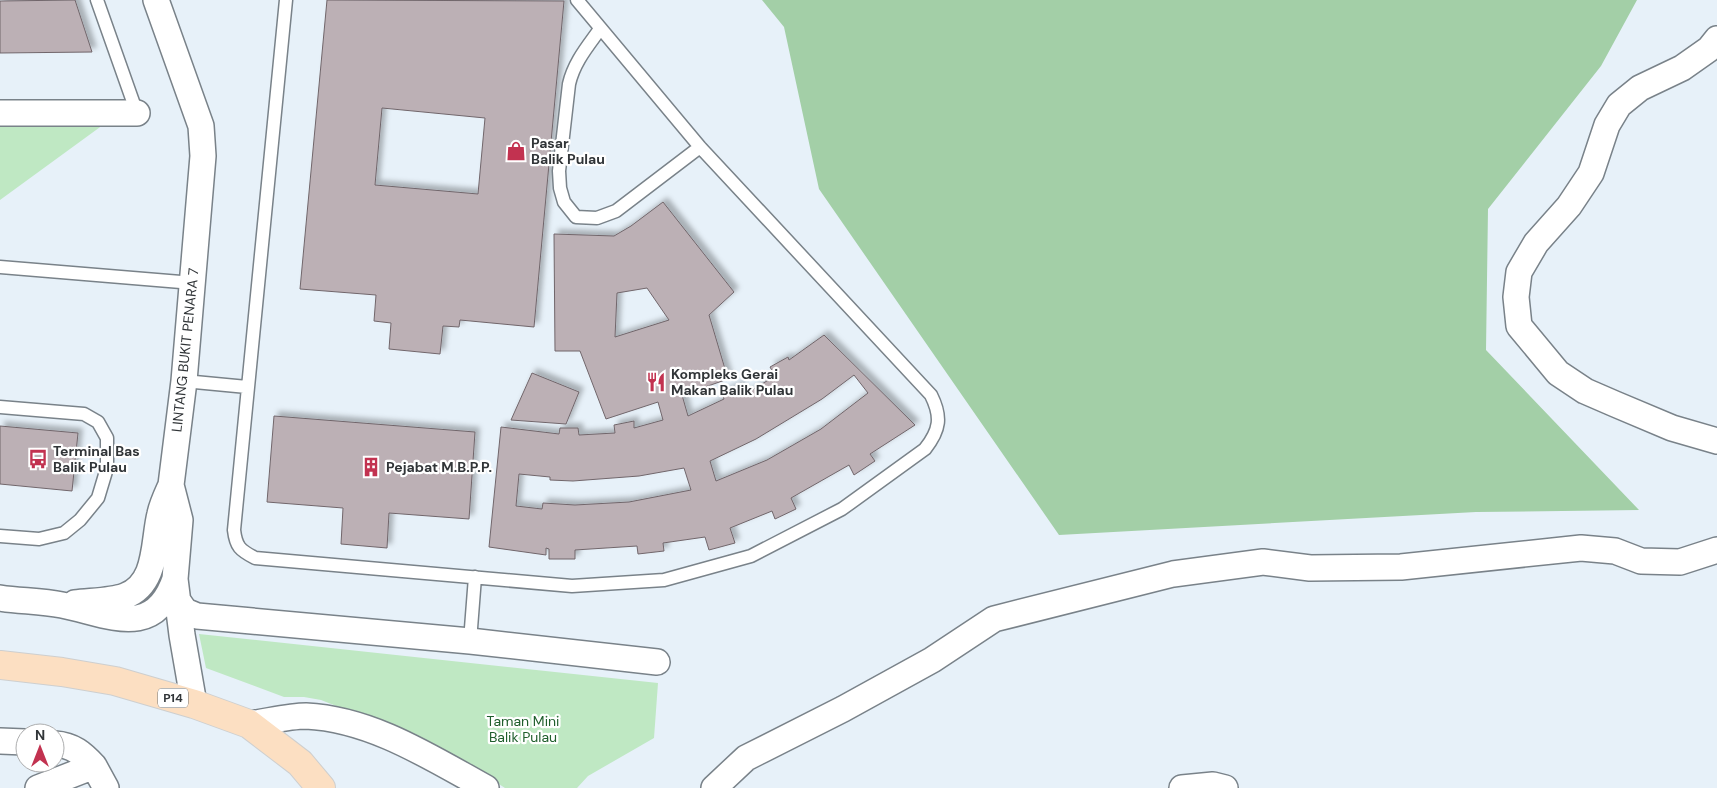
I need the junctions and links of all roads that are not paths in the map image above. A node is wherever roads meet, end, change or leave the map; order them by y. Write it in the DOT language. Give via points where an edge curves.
graph roads {
  1 [pos="97,0"];
  2 [pos="156,0"];
  3 [pos="286,0"];
  4 [pos="577,0"];
  5 [pos="600,28"];
  6 [pos="1717,40"];
  7 [pos="0,112"];
  8 [pos="138,112"];
  9 [pos="700,147"];
  10 [pos="0,267"];
  11 [pos="193,283"];
  12 [pos="184,381"];
  13 [pos="247,387"];
  14 [pos="0,407"];
  15 [pos="1717,441"];
  16 [pos="171,485"];
  17 [pos="0,536"];
  18 [pos="1717,550"];
  19 [pos="476,577"];
  20 [pos="176,590"];
  21 [pos="0,598"];
  22 [pos="61,605"];
  23 [pos="470,641"];
  24 [pos="657,662"];
  25 [pos="0,665"];
  26 [pos="194,704"];
  27 [pos="248,724"];
  28 [pos="0,740"];
  29 [pos="15,741"];
  30 [pos="65,746"];
  31 [pos="94,766"];
  32 [pos="38,788"];
  33 [pos="106,788"];
  34 [pos="321,788"];
  35 [pos="486,788"];
  36 [pos="714,788"];
  37 [pos="1182,788"];
  38 [pos="1225,788"];
  1 -- 8 [label="lane"];
  2 -- 11 [label="street, LINTANG BUKIT PENARA 7" via="201,126 203,156"];
  3 -- 13 [label="lane"];
  4 -- 5 [label="lane"];
  5 -- 9 [label="lane"];
  5 -- 9 [label="lane" via="572,71 570,84 559,171 564,202 576,217 597,218 616,212"];
  6 -- 15 [label="street" via="1682,68 1640,88 1619,105 1608,125 1591,174 1570,206 1536,243 1520,272 1516,297 1520,326 1558,373 1607,401 1672,428"];
  7 -- 8 [label="street"];
  9 -- 19 [label="lane" via="932,395 939,423 934,437 925,449 842,509 751,556 664,580 572,586"];
  10 -- 11 [label="lane"];
  11 -- 12 [label="street, LINTANG BUKIT PENARA 7"];
  12 -- 13 [label="lane"];
  12 -- 16 [label="street, LINTANG BUKIT PENARA 7"];
  13 -- 19 [label="lane" via="234,530 236,542 243,552 255,558"];
  14 -- 17 [label="lane" via="84,414 98,422 107,438 107,468 98,498 64,533 39,539"];
  16 -- 20 [label="street, LINTANG BUKIT PENARA 7" via="180,520"];
  16 -- 22 [label="street" via="160,514 149,569 143,582 125,596"];
  18 -- 36 [label="street" via="1680,562 1641,561 1615,551 1581,548 1401,568 1310,568 1264,562 1173,574 994,619 932,660 746,758"];
  19 -- 23 [label="lane"];
  20 -- 22 [label="street" via="171,591 164,603 148,616 136,619 113,618"];
  20 -- 23 [label="street" via="185,611 197,616"];
  20 -- 26 [label="street, LINTANG BUKIT PENARA 7"];
  21 -- 22 [label="street"];
  23 -- 24 [label="street"];
  25 -- 26 [label="main road, P14" via="115,681"];
  26 -- 27 [label="main road, P14"];
  27 -- 34 [label="main road, P14" via="300,763"];
  27 -- 35 [label="street" via="304,716 344,722 380,733"];
  28 -- 29 [label="street"];
  30 -- 31 [label="street" via="82,753"];
  31 -- 32 [label="street"];
  31 -- 33 [label="street"];
  37 -- 38 [label="street" via="1213,785"];
}
